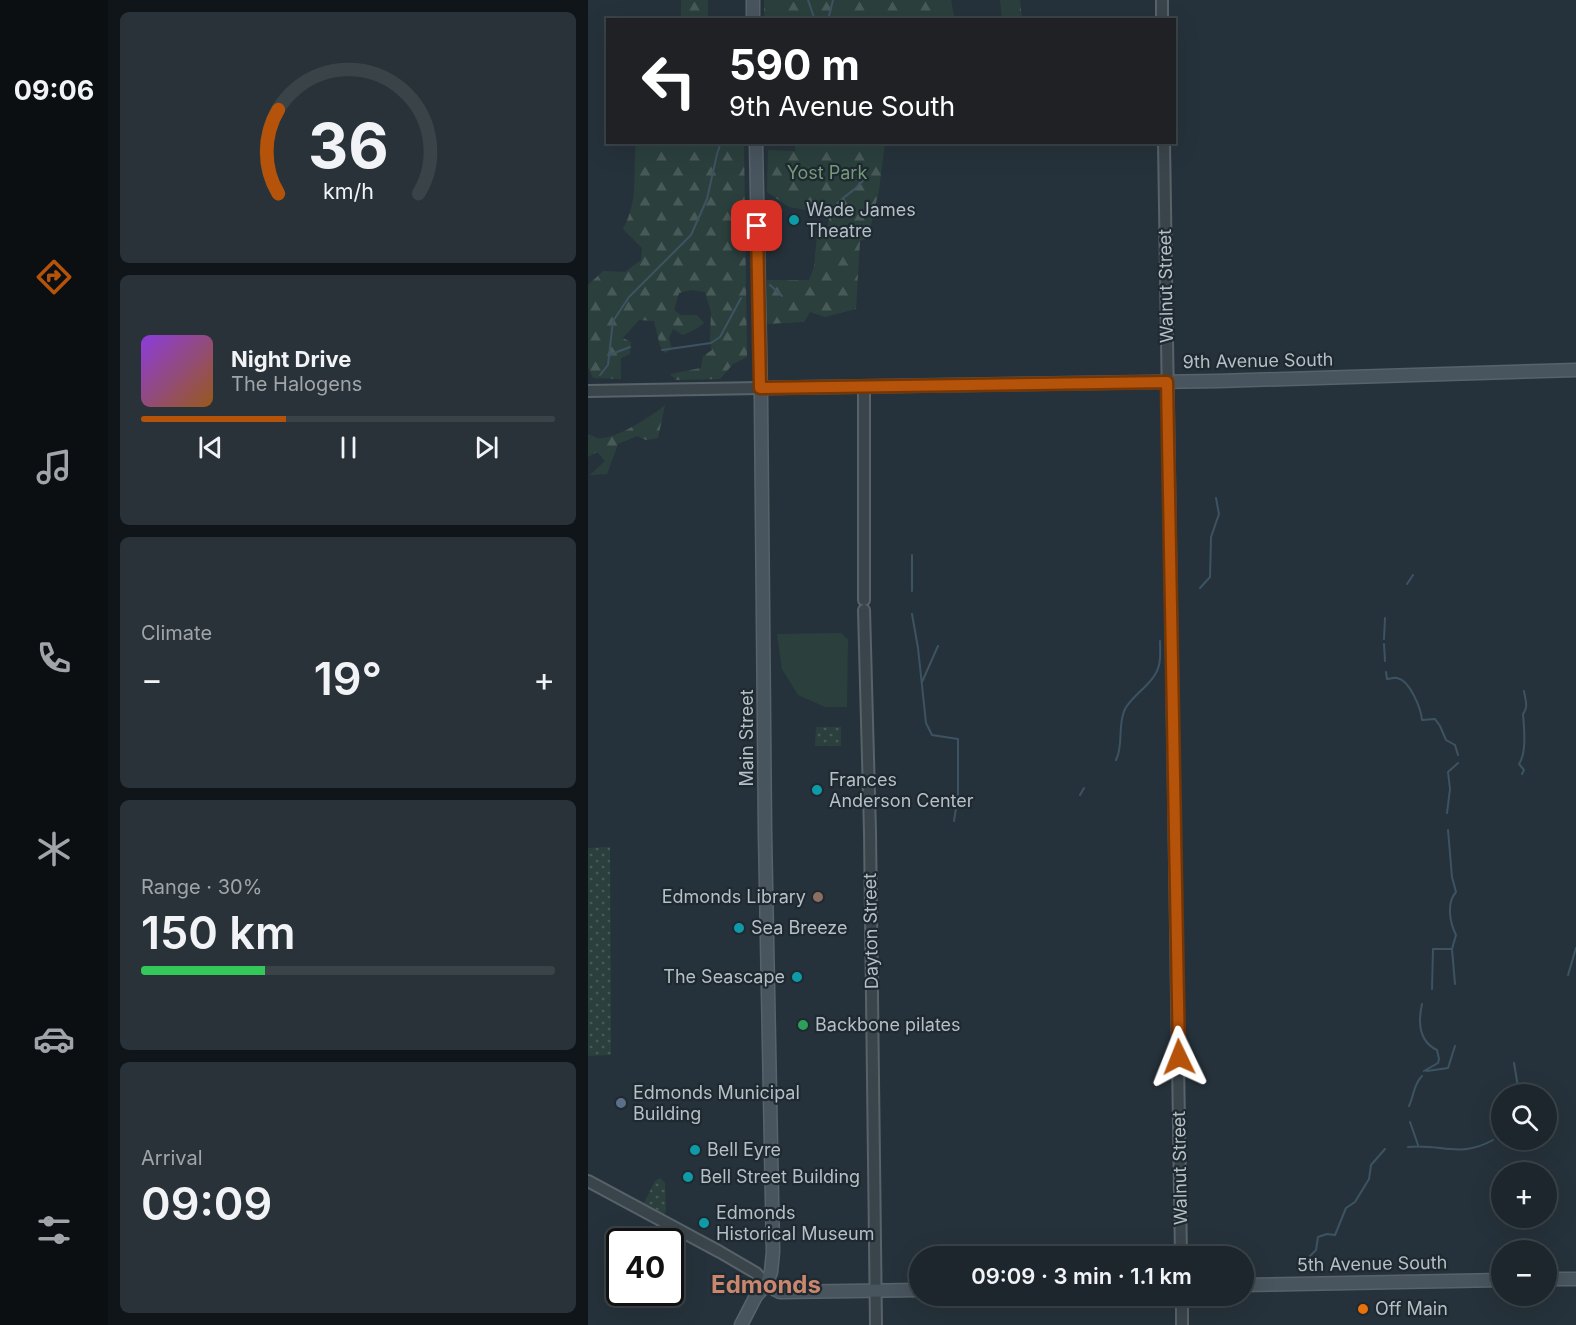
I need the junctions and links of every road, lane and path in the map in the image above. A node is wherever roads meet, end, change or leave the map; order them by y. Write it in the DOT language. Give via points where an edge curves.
graph roads {
  1 [pos="753,0"];
  2 [pos="1162,0"];
  3 [pos="753,18"];
  4 [pos="1162,18"];
  5 [pos="756,144"];
  6 [pos="1164,144"];
  7 [pos="1576,370"];
  8 [pos="1167,382"];
  9 [pos="864,386"];
  10 [pos="760,388"];
  11 [pos="588,391"];
  12 [pos="588,1181"];
  13 [pos="1181,1246"];
  14 [pos="1557,1279"];
  15 [pos="1576,1279"];
  16 [pos="1491,1280"];
  17 [pos="766,1285"];
  18 [pos="1254,1285"];
  19 [pos="875,1290"];
  20 [pos="909,1290"];
  21 [pos="1182,1306"];
  22 [pos="741,1325"];
  23 [pos="876,1325"];
  24 [pos="1182,1325"];
  1 -- 3 [label="main road"];
  2 -- 4 [label="street"];
  5 -- 10 [label="main road, Main Street"];
  6 -- 8 [label="street, Walnut Street"];
  7 -- 8 [label="main road, 9th Avenue South"];
  8 -- 9 [label="main road, 9th Avenue South"];
  8 -- 13 [label="street, Walnut Street"];
  9 -- 10 [label="main road, 9th Avenue South"];
  9 -- 19 [label="street, Dayton Street"];
  10 -- 11 [label="street"];
  10 -- 17 [label="main road, Main Street" via="773,1252"];
  12 -- 17 [label="street" via="720,1252 756,1274"];
  14 -- 15 [label="main road"];
  16 -- 18 [label="main road, 5th Avenue South"];
  17 -- 19 [label="main road" via="780,1292"];
  17 -- 22 [label="main road, Main Street"];
  19 -- 20 [label="main road"];
  19 -- 23 [label="street, Dayton Street"];
  21 -- 24 [label="street"];
}
